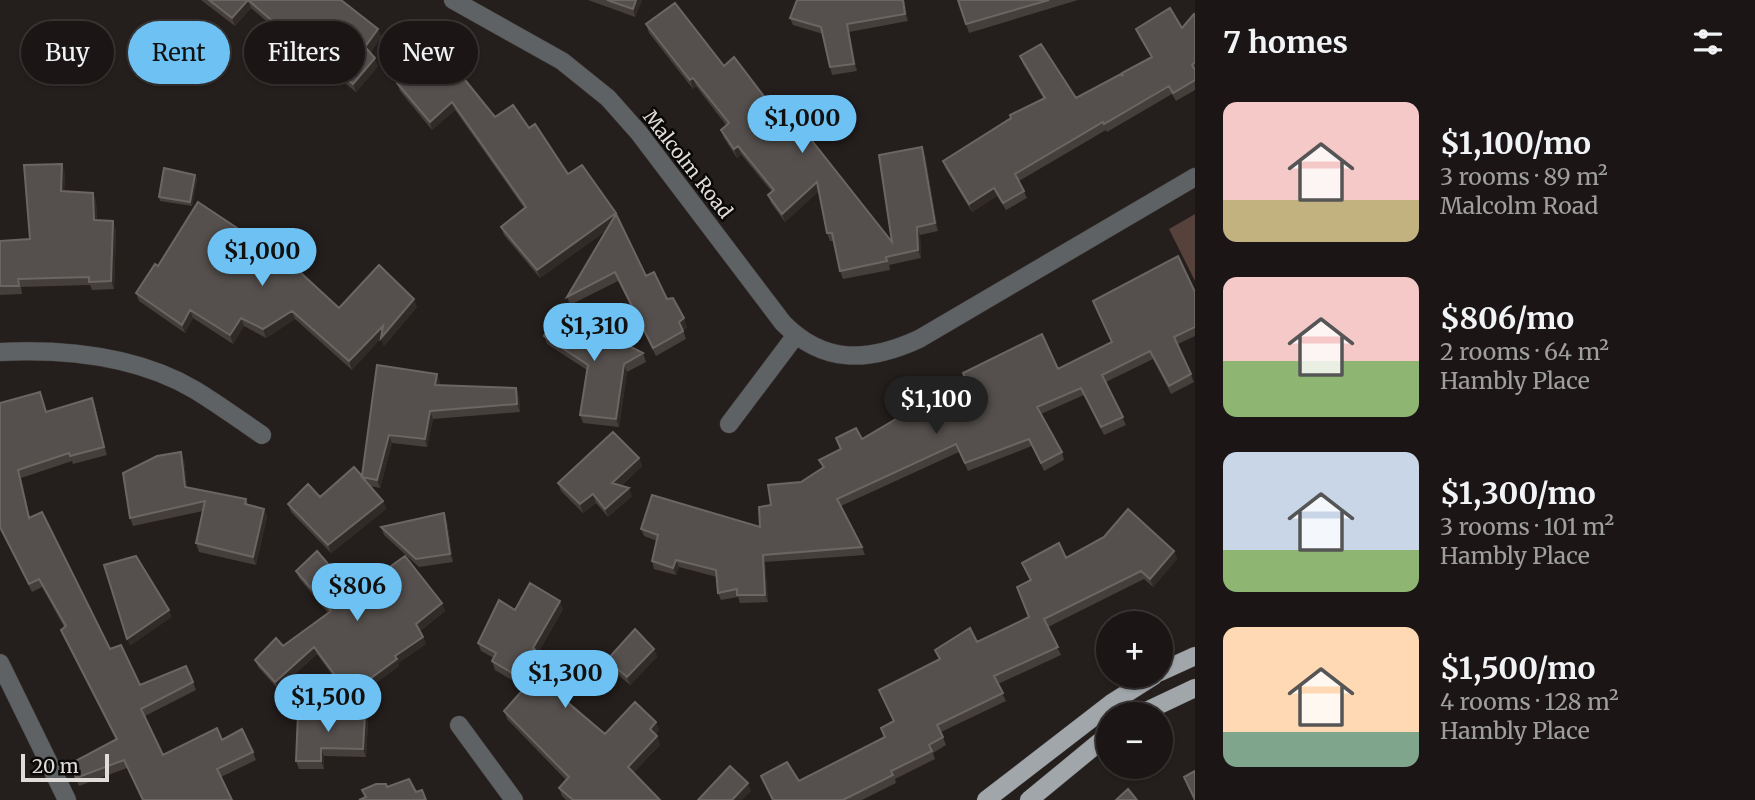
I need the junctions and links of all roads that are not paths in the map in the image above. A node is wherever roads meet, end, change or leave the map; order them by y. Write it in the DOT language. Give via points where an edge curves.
graph roads {
  1 [pos="453,0"];
  2 [pos="1195,177"];
  3 [pos="796,335"];
  4 [pos="0,352"];
  5 [pos="729,424"];
  6 [pos="262,435"];
  7 [pos="1195,656"];
  8 [pos="0,663"];
  9 [pos="1173,667"];
  10 [pos="1135,688"];
  11 [pos="1195,688"];
  12 [pos="1165,702"];
  13 [pos="459,725"];
  14 [pos="1096,745"];
  15 [pos="67,800"];
  16 [pos="514,800"];
  17 [pos="986,800"];
  18 [pos="1030,800"];
  1 -- 3 [label="street, Malcolm Road" via="562,61 608,98"];
  2 -- 3 [label="street, Malcolm Road" via="895,350 872,356 841,355"];
  3 -- 5 [label="street"];
  4 -- 6 [label="street" via="70,353 132,363 193,389"];
  7 -- 9 [label="main road"];
  8 -- 15 [label="street"];
  10 -- 17 [label="main road"];
  11 -- 12 [label="main road"];
  13 -- 16 [label="street"];
  14 -- 18 [label="main road"];
}
